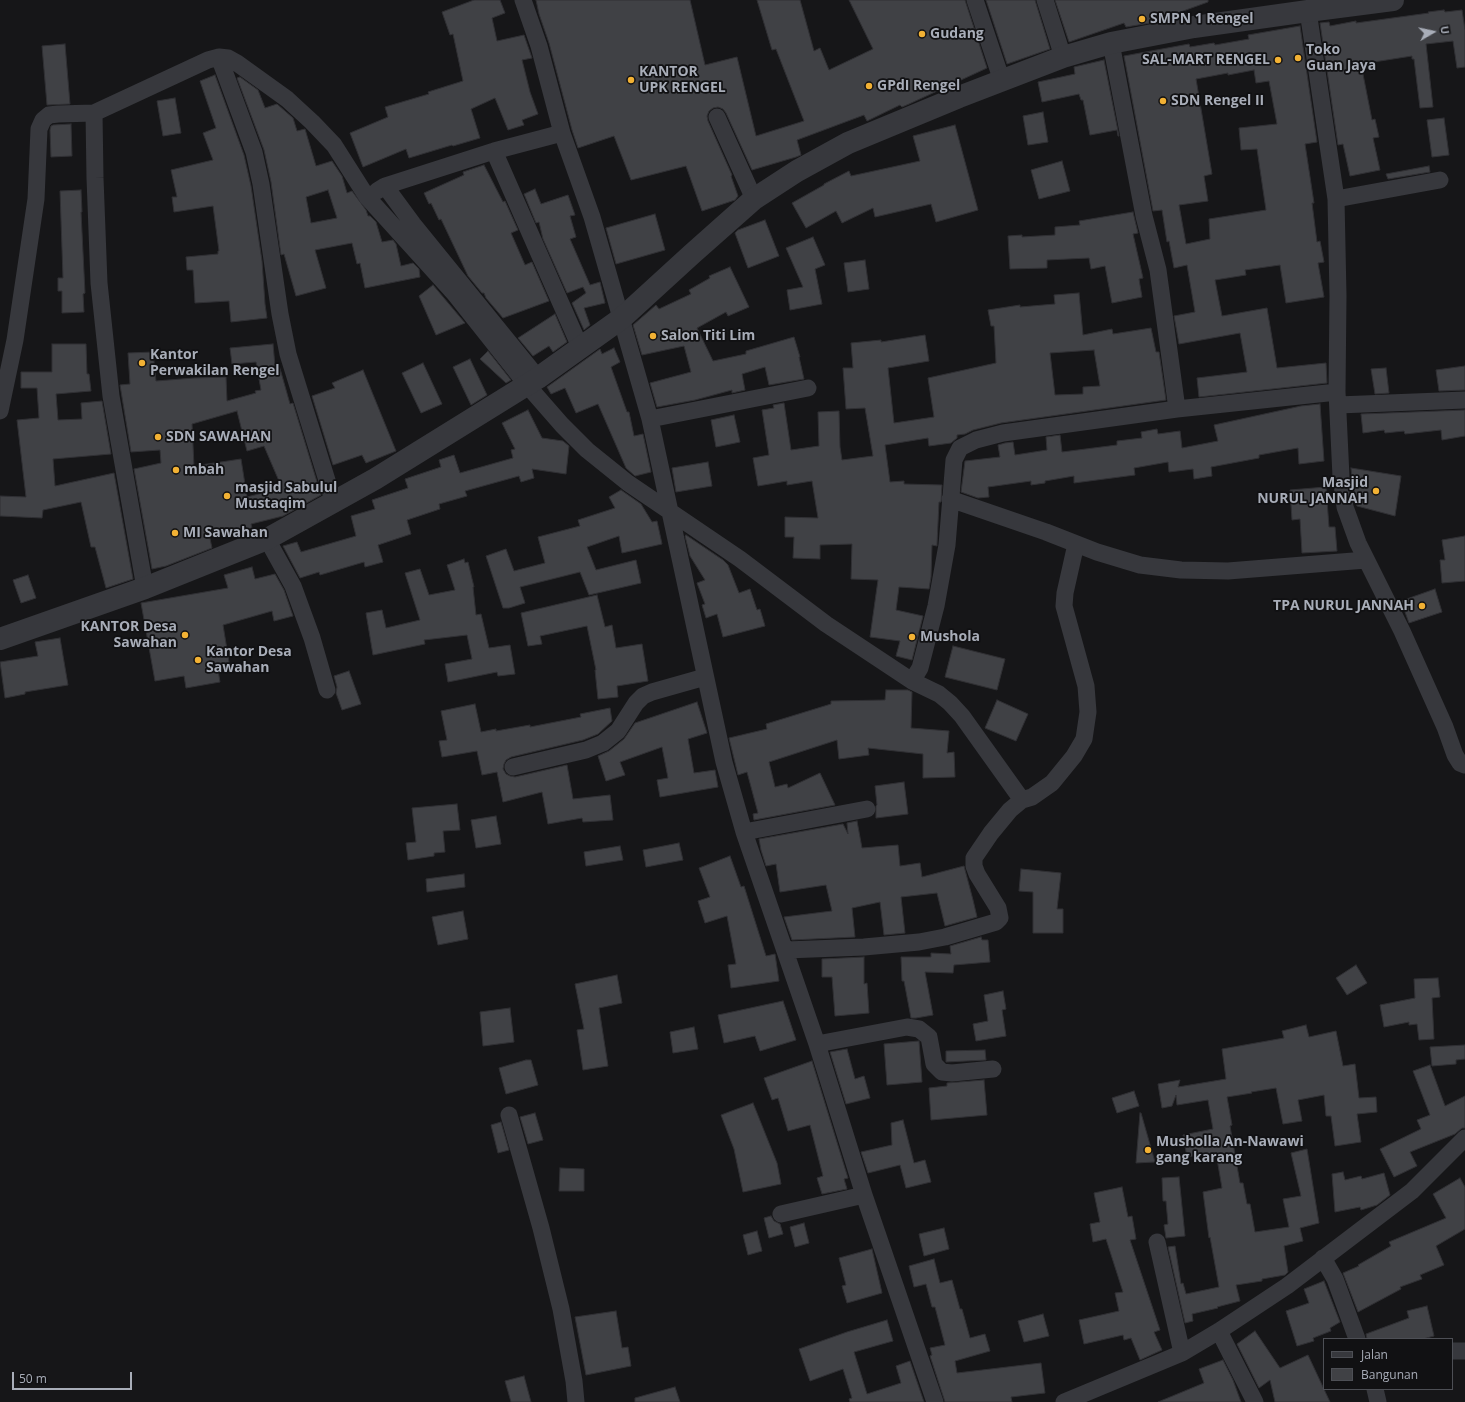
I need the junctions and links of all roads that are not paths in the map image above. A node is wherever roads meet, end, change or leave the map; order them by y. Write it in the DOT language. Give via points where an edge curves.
graph roads {
  1 [pos="523,0"];
  2 [pos="975,0"];
  3 [pos="1045,0"];
  4 [pos="1393,0"];
  5 [pos="1308,10"];
  6 [pos="1111,43"];
  7 [pos="219,56"];
  8 [pos="1064,57"];
  9 [pos="1002,81"];
  10 [pos="94,113"];
  11 [pos="717,117"];
  12 [pos="562,133"];
  13 [pos="494,152"];
  14 [pos="1440,180"];
  15 [pos="376,192"];
  16 [pos="754,199"];
  17 [pos="1336,199"];
  18 [pos="622,318"];
  19 [pos="580,347"];
  20 [pos="532,381"];
  21 [pos="808,388"];
  22 [pos="1338,398"];
  23 [pos="1465,400"];
  24 [pos="1177,409"];
  25 [pos="0,411"];
  26 [pos="650,419"];
  27 [pos="667,500"];
  28 [pos="950,500"];
  29 [pos="334,503"];
  30 [pos="268,539"];
  31 [pos="1076,544"];
  32 [pos="1366,560"];
  33 [pos="145,588"];
  34 [pos="0,639"];
  35 [pos="915,675"];
  36 [pos="705,678"];
  37 [pos="327,690"];
  38 [pos="1465,766"];
  39 [pos="513,767"];
  40 [pos="1027,798"];
  41 [pos="867,809"];
  42 [pos="744,832"];
  43 [pos="786,950"];
  44 [pos="817,1044"];
  45 [pos="993,1070"];
  46 [pos="509,1115"];
  47 [pos="1465,1138"];
  48 [pos="864,1195"];
  49 [pos="781,1214"];
  50 [pos="1157,1242"];
  51 [pos="1324,1258"];
  52 [pos="1219,1332"];
  53 [pos="1357,1338"];
  54 [pos="1453,1351"];
  55 [pos="1465,1351"];
  56 [pos="1182,1353"];
  57 [pos="1375,1390"];
  58 [pos="576,1402"];
  59 [pos="934,1402"];
  60 [pos="1064,1402"];
  61 [pos="1255,1402"];
  62 [pos="1378,1402"];
  1 -- 12 [label="street" via="539,46"];
  2 -- 9 [label="street"];
  3 -- 8 [label="street"];
  4 -- 5 [label="street"];
  5 -- 6 [label="street" via="1194,27"];
  5 -- 17 [label="street"];
  6 -- 8 [label="street"];
  6 -- 24 [label="street" via="1144,216 1158,270"];
  7 -- 10 [label="street"];
  7 -- 15 [label="street" via="237,63 287,99 312,122"];
  7 -- 29 [label="street" via="254,152 288,354"];
  8 -- 9 [label="street"];
  9 -- 16 [label="street" via="848,143 797,171"];
  10 -- 25 [label="street" via="49,115 39,129 36,199 15,340"];
  10 -- 33 [label="street" via="99,283 111,396"];
  11 -- 16 [label="street"];
  12 -- 13 [label="street"];
  12 -- 18 [label="street" via="592,217"];
  13 -- 15 [label="street"];
  13 -- 19 [label="street"];
  14 -- 17 [label="street"];
  15 -- 20 [label="street" via="454,293"];
  16 -- 18 [label="street"];
  17 -- 22 [label="street"];
  18 -- 19 [label="street"];
  18 -- 26 [label="street"];
  19 -- 20 [label="street"];
  20 -- 27 [label="street" via="562,425 587,450 628,483"];
  20 -- 29 [label="street"];
  21 -- 26 [label="street"];
  22 -- 23 [label="street" via="1415,403"];
  22 -- 24 [label="street"];
  22 -- 32 [label="street" via="1341,477 1345,507"];
  24 -- 28 [label="street" via="1003,433 976,440 960,448 954,460"];
  26 -- 27 [label="street"];
  27 -- 35 [label="street" via="740,560 826,624"];
  27 -- 36 [label="street"];
  28 -- 31 [label="street"];
  28 -- 35 [label="street" via="947,545 936,606"];
  29 -- 30 [label="street"];
  30 -- 33 [label="street"];
  30 -- 37 [label="street" via="295,592"];
  31 -- 32 [label="street" via="1140,565 1181,570 1228,571"];
  31 -- 40 [label="street" via="1064,593 1064,606 1086,686 1088,712 1084,739 1052,783"];
  32 -- 38 [label="street" via="1402,631 1455,755"];
  33 -- 34 [label="street"];
  35 -- 40 [label="street" via="962,716"];
  36 -- 39 [label="street" via="643,696 618,731 603,743 586,750"];
  36 -- 42 [label="street" via="724,762"];
  40 -- 43 [label="street" via="1010,810 990,833 973,862 977,874 998,908 1000,918 996,922 919,942"];
  41 -- 42 [label="street"];
  42 -- 43 [label="street"];
  43 -- 44 [label="street"];
  44 -- 45 [label="street" via="908,1028 919,1029 929,1037 934,1064 942,1072"];
  44 -- 48 [label="street"];
  46 -- 58 [label="street" via="561,1309"];
  47 -- 51 [label="street" via="1412,1191"];
  48 -- 49 [label="street"];
  48 -- 59 [label="street"];
  50 -- 56 [label="street"];
  51 -- 52 [label="street"];
  51 -- 53 [label="street" via="1335,1279"];
  52 -- 56 [label="street"];
  52 -- 61 [label="street"];
  54 -- 55 [label="street"];
  56 -- 60 [label="street"];
  57 -- 62 [label="street"];
}
